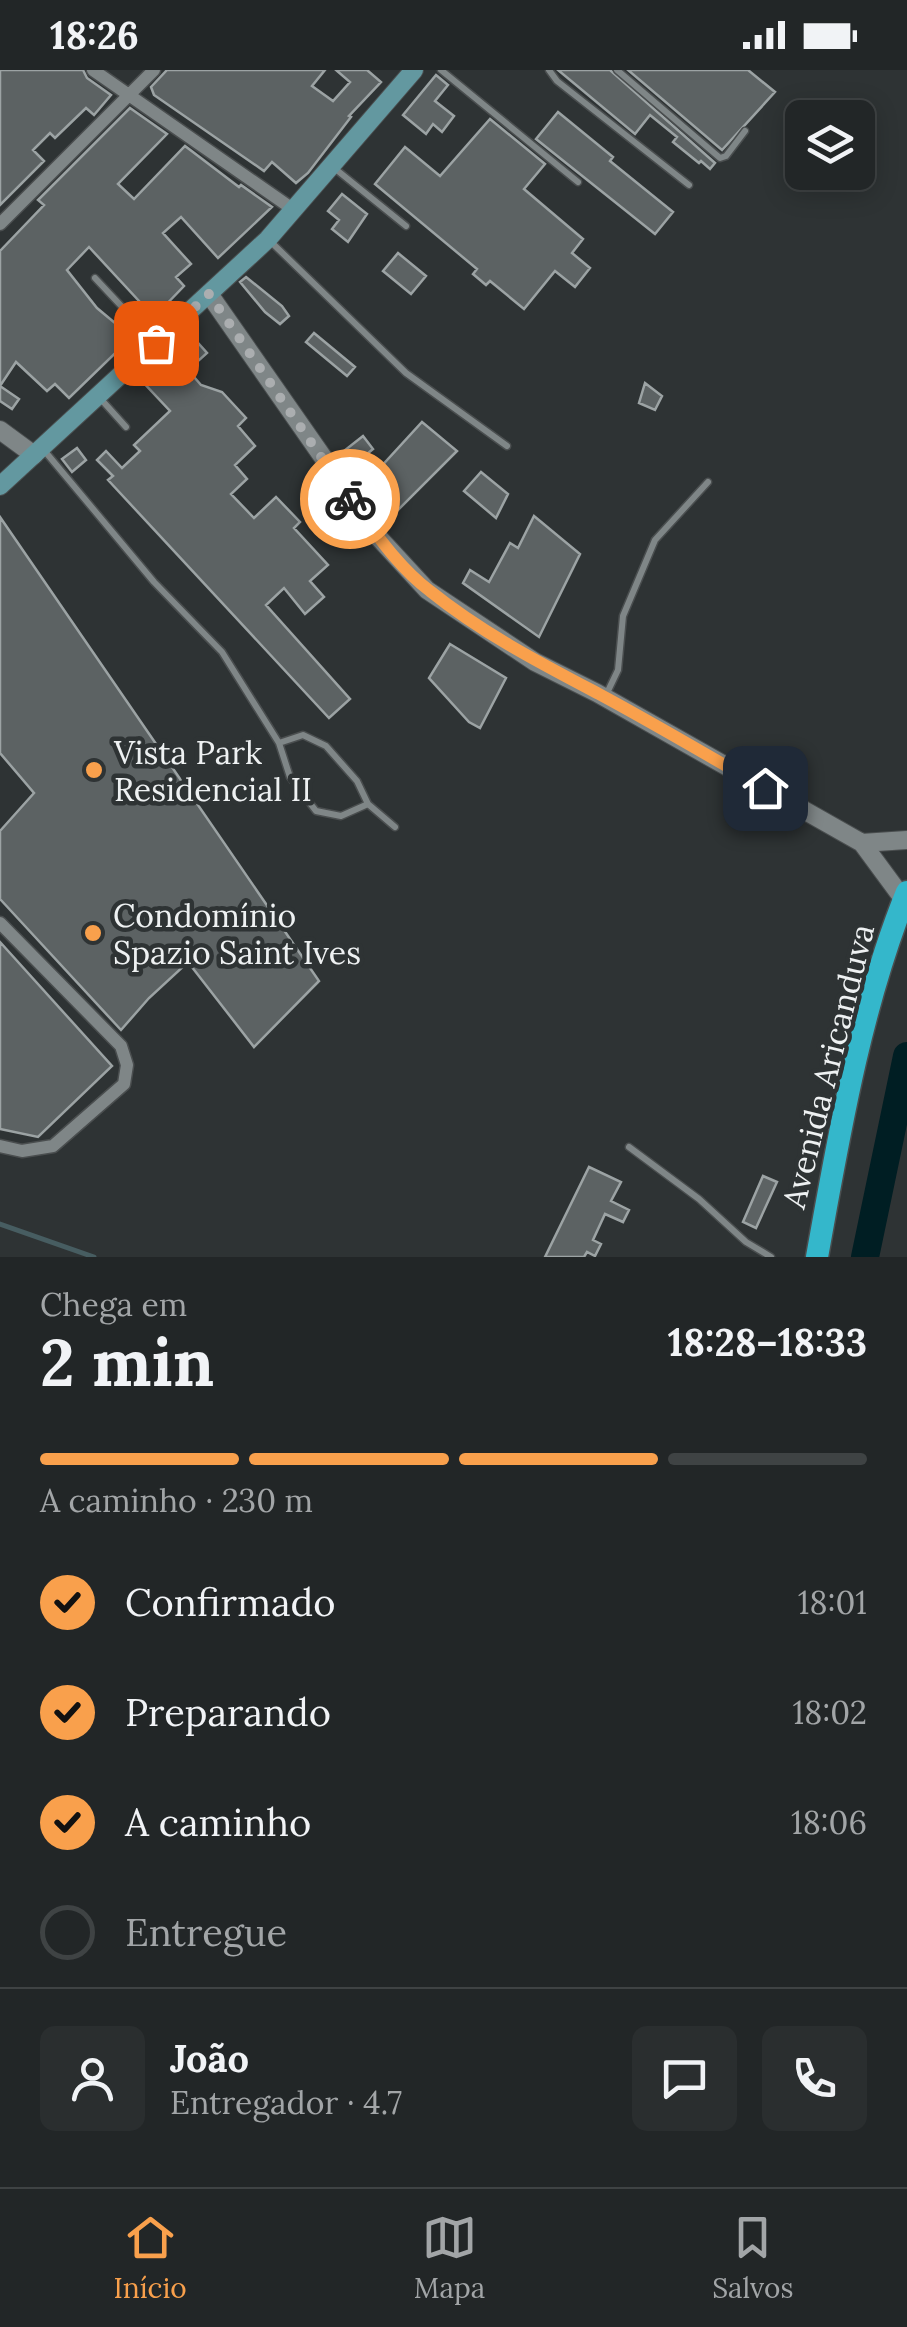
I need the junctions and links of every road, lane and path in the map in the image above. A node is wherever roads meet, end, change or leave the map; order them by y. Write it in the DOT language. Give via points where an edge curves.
graph roads {
  1 [pos="93,70"];
  2 [pos="154,70"];
  3 [pos="414,70"];
  4 [pos="441,70"];
  5 [pos="549,70"];
  6 [pos="617,70"];
  7 [pos="129,95"];
  8 [pos="745,131"];
  9 [pos="332,166"];
  10 [pos="578,182"];
  11 [pos="689,185"];
  12 [pos="294,210"];
  13 [pos="0,224"];
  14 [pos="406,226"];
  15 [pos="268,239"];
  16 [pos="96,278"];
  17 [pos="209,294"];
  18 [pos="156,343"];
  19 [pos="98,396"];
  20 [pos="126,427"];
  21 [pos="0,430"];
  22 [pos="507,446"];
  23 [pos="38,452"];
  24 [pos="708,482"];
  25 [pos="0,486"];
  26 [pos="604,697"];
  27 [pos="279,743"];
  28 [pos="368,804"];
  29 [pos="395,827"];
  30 [pos="907,840"];
  31 [pos="862,842"];
  32 [pos="906,896"];
  33 [pos="0,924"];
  34 [pos="0,1146"];
  35 [pos="629,1147"];
  36 [pos="771,1257"];
  37 [pos="817,1257"];
  1 -- 7 [label="street"];
  2 -- 7 [label="street"];
  3 -- 9 [label="main road"];
  4 -- 10 [label="lane"];
  5 -- 11 [label="lane"];
  6 -- 8 [label="lane" via="720,158"];
  7 -- 12 [label="street"];
  7 -- 13 [label="street"];
  9 -- 12 [label="main road"];
  9 -- 14 [label="lane"];
  12 -- 15 [label="main road"];
  15 -- 17 [label="main road"];
  15 -- 22 [label="lane" via="406,373"];
  16 -- 18 [label="lane"];
  17 -- 18 [label="main road"];
  17 -- 26 [label="street" via="380,540 427,590 534,662"];
  18 -- 19 [label="main road"];
  19 -- 20 [label="lane"];
  19 -- 23 [label="main road"];
  21 -- 23 [label="street"];
  23 -- 25 [label="main road"];
  23 -- 27 [label="lane" via="222,652"];
  24 -- 26 [label="lane" via="655,540 623,616 618,670"];
  26 -- 31 [label="street"];
  27 -- 28 [label="lane" via="304,735 326,746"];
  27 -- 28 [label="lane" via="290,777 316,810 341,816"];
  28 -- 29 [label="lane"];
  30 -- 31 [label="street"];
  31 -- 32 [label="street"];
  32 -- 37 [label="highway, Avenida Aricanduva" via="860,1047"];
  33 -- 34 [label="street" via="121,1046 127,1065 124,1084 53,1146"];
  35 -- 36 [label="lane"];
}
